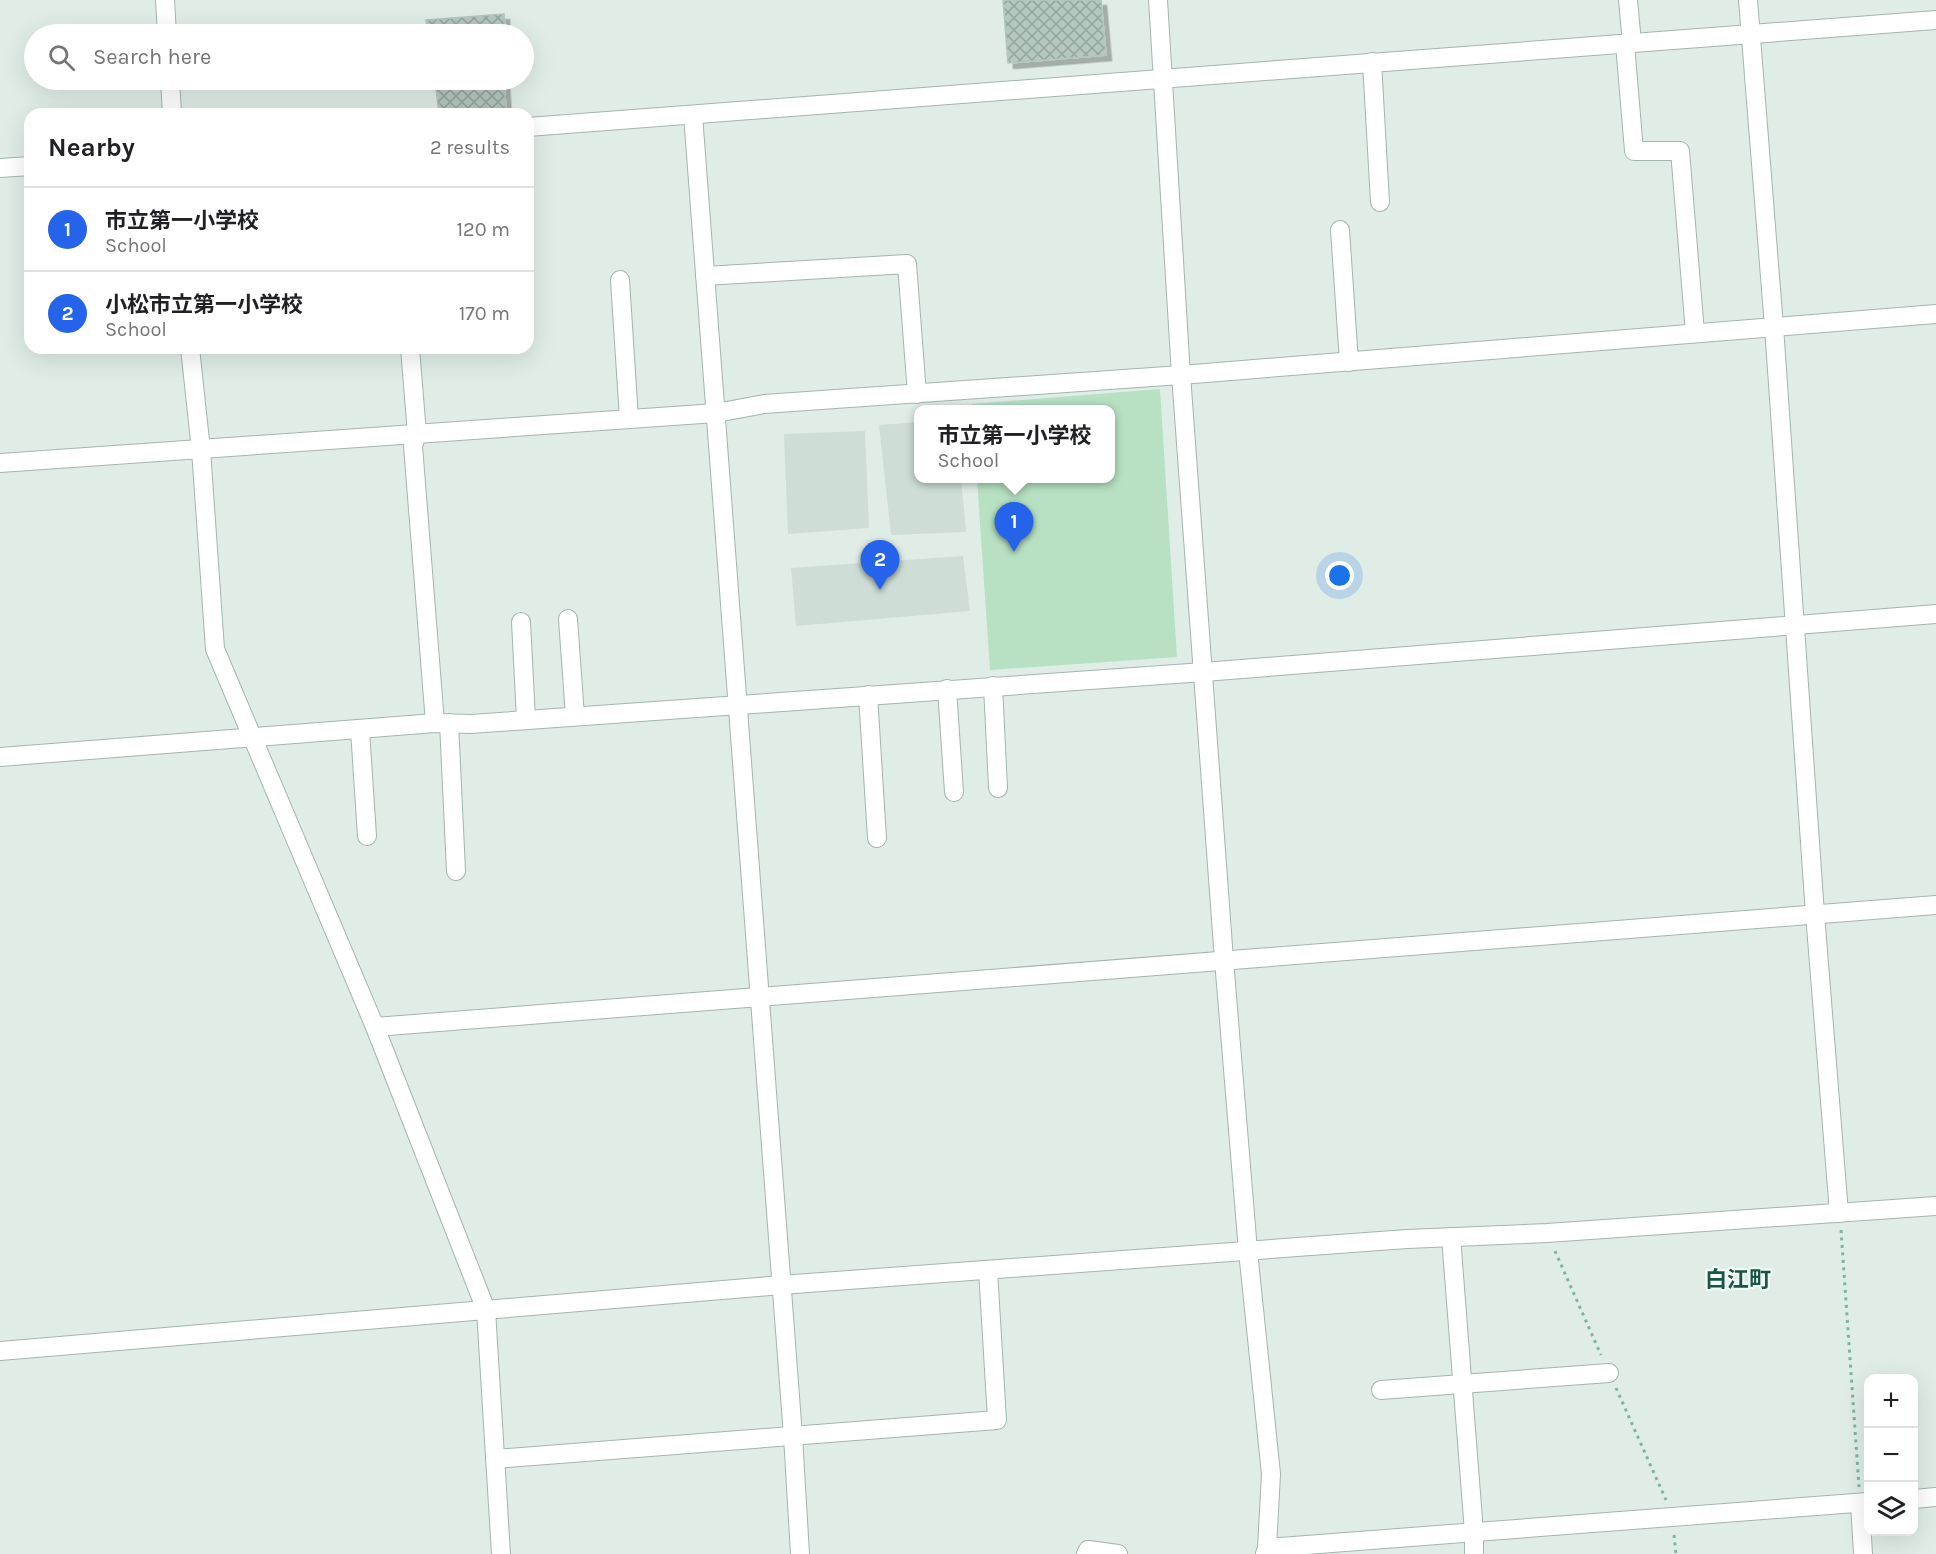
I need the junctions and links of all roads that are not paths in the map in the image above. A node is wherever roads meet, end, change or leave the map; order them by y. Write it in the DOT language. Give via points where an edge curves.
graph roads {
  1 [pos="165,0"];
  2 [pos="1158,0"];
  3 [pos="1628,0"];
  4 [pos="1748,0"];
  5 [pos="1936,20"];
  6 [pos="167,24"];
  7 [pos="1751,34"];
  8 [pos="1628,43"];
  9 [pos="1372,62"];
  10 [pos="1162,78"];
  11 [pos="171,90"];
  12 [pos="172,108"];
  13 [pos="693,115"];
  14 [pos="534,127"];
  15 [pos="24,166"];
  16 [pos="0,168"];
  17 [pos="1380,202"];
  18 [pos="1340,230"];
  19 [pos="705,276"];
  20 [pos="620,280"];
  21 [pos="1936,314"];
  22 [pos="1774,327"];
  23 [pos="1695,333"];
  24 [pos="191,354"];
  25 [pos="410,354"];
  26 [pos="1349,362"];
  27 [pos="1181,375"];
  28 [pos="917,394"];
  29 [pos="716,413"];
  30 [pos="629,419"];
  31 [pos="417,434"];
  32 [pos="201,450"];
  33 [pos="0,463"];
  34 [pos="1936,614"];
  35 [pos="568,619"];
  36 [pos="521,622"];
  37 [pos="1795,626"];
  38 [pos="1204,672"];
  39 [pos="993,686"];
  40 [pos="947,689"];
  41 [pos="868,695"];
  42 [pos="738,704"];
  43 [pos="575,716"];
  44 [pos="526,719"];
  45 [pos="442,723"];
  46 [pos="360,730"];
  47 [pos="253,739"];
  48 [pos="0,757"];
  49 [pos="998,788"];
  50 [pos="954,792"];
  51 [pos="367,836"];
  52 [pos="877,838"];
  53 [pos="456,871"];
  54 [pos="1936,905"];
  55 [pos="1815,914"];
  56 [pos="1224,960"];
  57 [pos="759,996"];
  58 [pos="375,1028"];
  59 [pos="1936,1206"];
  60 [pos="1839,1213"];
  61 [pos="1451,1237"];
  62 [pos="1248,1251"];
  63 [pos="988,1270"];
  64 [pos="781,1285"];
  65 [pos="486,1310"];
  66 [pos="0,1351"];
  67 [pos="1609,1373"];
  68 [pos="1463,1384"];
  69 [pos="1381,1390"];
  70 [pos="793,1437"];
  71 [pos="495,1458"];
  72 [pos="1936,1497"];
  73 [pos="1918,1499"];
  74 [pos="1864,1503"];
  75 [pos="1474,1532"];
  76 [pos="1266,1551"];
  77 [pos="501,1554"];
  78 [pos="800,1554"];
  79 [pos="1086,1554"];
  80 [pos="1119,1554"];
  81 [pos="1474,1554"];
  82 [pos="1863,1554"];
  1 -- 6 [label="street"];
  2 -- 10 [label="street"];
  3 -- 8 [label="street"];
  4 -- 7 [label="street"];
  5 -- 7 [label="street"];
  7 -- 8 [label="street"];
  7 -- 22 [label="street"];
  8 -- 9 [label="street"];
  8 -- 23 [label="street" via="1634,151 1680,151"];
  9 -- 10 [label="street"];
  9 -- 17 [label="street"];
  10 -- 13 [label="street"];
  10 -- 27 [label="street"];
  11 -- 12 [label="street"];
  13 -- 14 [label="street"];
  13 -- 19 [label="street"];
  15 -- 16 [label="street"];
  18 -- 26 [label="street"];
  19 -- 28 [label="street" via="907,264"];
  19 -- 29 [label="street"];
  20 -- 30 [label="street"];
  21 -- 22 [label="street"];
  22 -- 23 [label="street"];
  22 -- 37 [label="street"];
  23 -- 26 [label="street"];
  24 -- 32 [label="street"];
  25 -- 31 [label="street"];
  26 -- 27 [label="street"];
  27 -- 28 [label="street"];
  27 -- 38 [label="street"];
  28 -- 29 [label="street" via="764,404"];
  29 -- 30 [label="street"];
  29 -- 42 [label="street"];
  30 -- 31 [label="street"];
  31 -- 32 [label="street"];
  31 -- 45 [label="street" via="413,446"];
  32 -- 33 [label="street"];
  32 -- 47 [label="street" via="215,649"];
  34 -- 37 [label="street"];
  35 -- 43 [label="street"];
  36 -- 44 [label="street"];
  37 -- 38 [label="street"];
  37 -- 55 [label="street"];
  38 -- 39 [label="street"];
  38 -- 56 [label="street"];
  39 -- 40 [label="street"];
  39 -- 49 [label="street"];
  40 -- 41 [label="street"];
  40 -- 50 [label="street"];
  41 -- 42 [label="street"];
  41 -- 52 [label="street"];
  42 -- 43 [label="street"];
  42 -- 57 [label="street"];
  43 -- 44 [label="street"];
  44 -- 45 [label="street"];
  45 -- 46 [label="street"];
  45 -- 53 [label="street"];
  46 -- 47 [label="street"];
  46 -- 51 [label="street"];
  47 -- 48 [label="street"];
  47 -- 58 [label="street"];
  54 -- 55 [label="street"];
  55 -- 56 [label="street"];
  55 -- 60 [label="street"];
  56 -- 57 [label="street"];
  56 -- 62 [label="street"];
  57 -- 58 [label="street"];
  57 -- 64 [label="street"];
  58 -- 65 [label="street"];
  59 -- 60 [label="street"];
  60 -- 61 [label="street"];
  61 -- 62 [label="street"];
  61 -- 68 [label="street"];
  62 -- 63 [label="street"];
  62 -- 76 [label="street" via="1270,1474"];
  63 -- 64 [label="street"];
  63 -- 70 [label="street" via="997,1420"];
  64 -- 65 [label="street"];
  64 -- 70 [label="street"];
  65 -- 66 [label="street"];
  65 -- 71 [label="street"];
  67 -- 68 [label="street"];
  68 -- 69 [label="street"];
  68 -- 75 [label="street"];
  70 -- 71 [label="street"];
  70 -- 78 [label="street"];
  71 -- 77 [label="street"];
  72 -- 73 [label="street"];
  74 -- 75 [label="street"];
  74 -- 82 [label="street"];
  75 -- 76 [label="street"];
  75 -- 81 [label="street"];
  79 -- 80 [label="street" via="1088,1550"];
}
